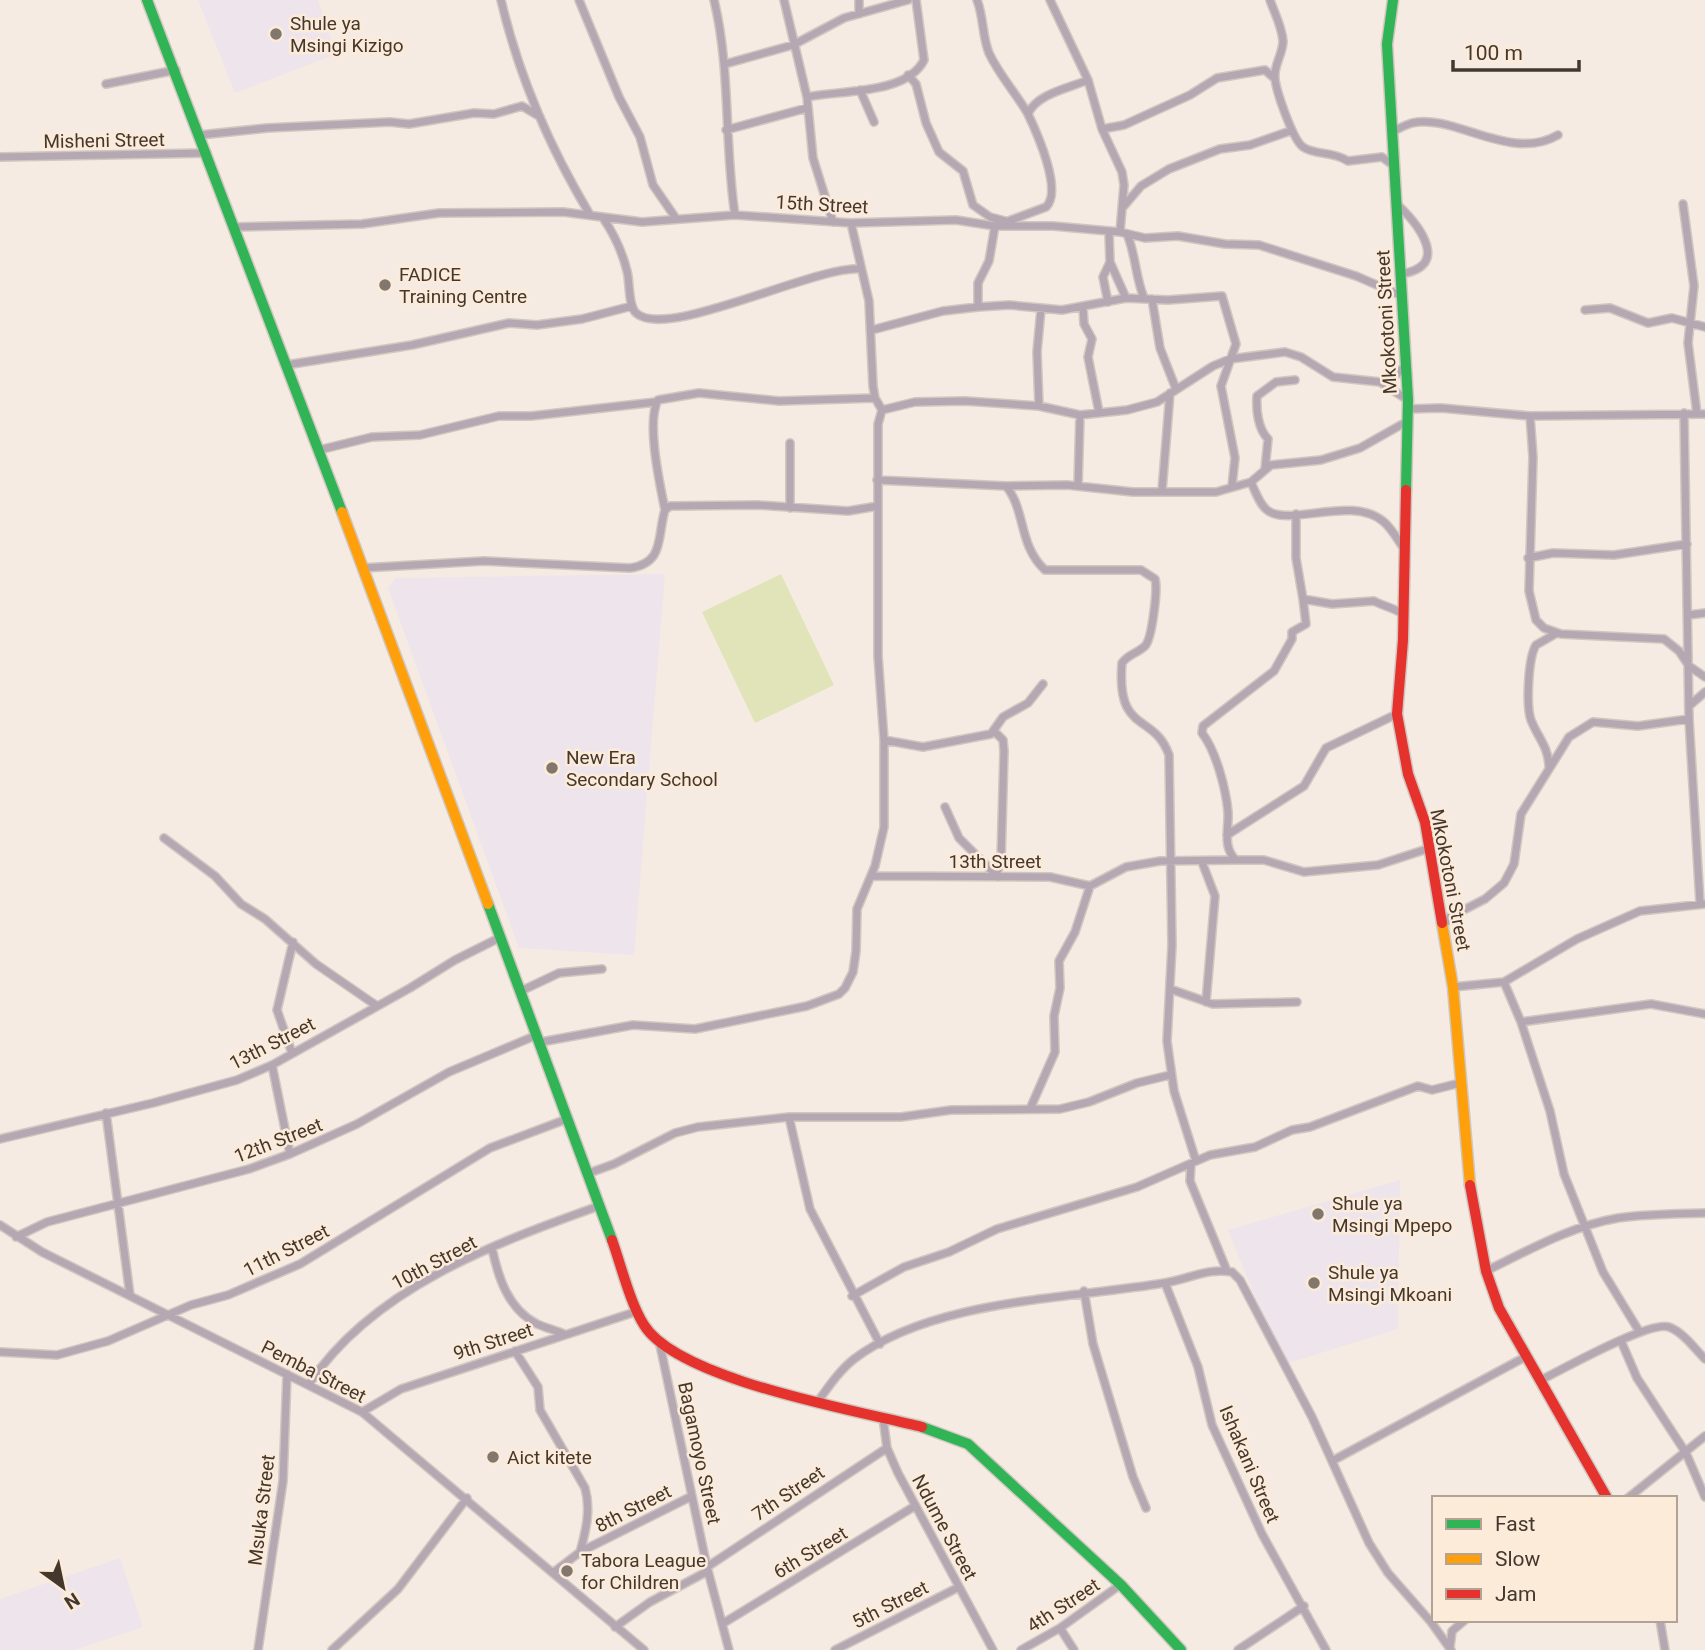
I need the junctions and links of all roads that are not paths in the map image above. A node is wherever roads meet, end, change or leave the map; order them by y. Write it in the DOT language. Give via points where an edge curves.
graph roads {
  1 [pos="147,0"];
  2 [pos="501,0"];
  3 [pos="579,0"];
  4 [pos="714,0"];
  5 [pos="784,0"];
  6 [pos="859,0"];
  7 [pos="908,0"];
  8 [pos="916,0"];
  9 [pos="977,0"];
  10 [pos="1050,0"];
  11 [pos="1270,0"];
  12 [pos="1393,0"];
  13 [pos="859,14"];
  14 [pos="793,45"];
  15 [pos="725,64"];
  16 [pos="176,70"];
  17 [pos="908,75"];
  18 [pos="1274,79"];
  19 [pos="1088,80"];
  20 [pos="106,84"];
  21 [pos="860,90"];
  22 [pos="807,97"];
  23 [pos="807,108"];
  24 [pos="1028,114"];
  25 [pos="537,115"];
  26 [pos="874,122"];
  27 [pos="1102,129"];
  28 [pos="726,130"];
  29 [pos="1290,131"];
  30 [pos="1391,132"];
  31 [pos="200,135"];
  32 [pos="1558,135"];
  33 [pos="208,153"];
  34 [pos="0,157"];
  35 [pos="1394,161"];
  36 [pos="1683,204"];
  37 [pos="1398,205"];
  38 [pos="1124,206"];
  39 [pos="589,214"];
  40 [pos="735,215"];
  41 [pos="675,217"];
  42 [pos="603,218"];
  43 [pos="1006,221"];
  44 [pos="833,222"];
  45 [pos="851,223"];
  46 [pos="995,226"];
  47 [pos="233,227"];
  48 [pos="1109,233"];
  49 [pos="1123,233"];
  50 [pos="1110,262"];
  51 [pos="860,269"];
  52 [pos="1400,274"];
  53 [pos="1400,295"];
  54 [pos="1126,298"];
  55 [pos="1148,298"];
  56 [pos="1108,302"];
  57 [pos="632,306"];
  58 [pos="978,307"];
  59 [pos="1083,307"];
  60 [pos="1041,309"];
  61 [pos="1585,310"];
  62 [pos="1690,325"];
  63 [pos="1705,327"];
  64 [pos="872,330"];
  65 [pos="1230,359"];
  66 [pos="1406,364"];
  67 [pos="286,365"];
  68 [pos="1295,380"];
  69 [pos="1380,382"];
  70 [pos="1173,391"];
  71 [pos="875,398"];
  72 [pos="656,402"];
  73 [pos="1408,405"];
  74 [pos="1039,406"];
  75 [pos="882,410"];
  76 [pos="1099,412"];
  77 [pos="1684,413"];
  78 [pos="1701,414"];
  79 [pos="1080,415"];
  80 [pos="1530,416"];
  81 [pos="1406,422"];
  82 [pos="790,443"];
  83 [pos="319,450"];
  84 [pos="1265,469"];
  85 [pos="877,480"];
  86 [pos="1251,482"];
  87 [pos="1006,486"];
  88 [pos="1078,486"];
  89 [pos="1232,486"];
  90 [pos="1162,491"];
  91 [pos="878,506"];
  92 [pos="790,508"];
  93 [pos="665,510"];
  94 [pos="1296,514"];
  95 [pos="1686,544"];
  96 [pos="1404,549"];
  97 [pos="1528,558"];
  98 [pos="361,568"];
  99 [pos="1303,599"];
  100 [pos="1401,613"];
  101 [pos="1705,613"];
  102 [pos="1689,615"];
  103 [pos="1558,633"];
  104 [pos="1689,666"];
  105 [pos="1705,677"];
  106 [pos="1043,684"];
  107 [pos="1705,692"];
  108 [pos="1689,706"];
  109 [pos="1397,713"];
  110 [pos="1689,719"];
  111 [pos="995,732"];
  112 [pos="884,740"];
  113 [pos="1549,767"];
  114 [pos="945,807"];
  115 [pos="1227,835"];
  116 [pos="164,838"];
  117 [pos="1427,849"];
  118 [pos="1170,860"];
  119 [pos="1236,860"];
  120 [pos="1202,862"];
  121 [pos="872,876"];
  122 [pos="997,877"];
  123 [pos="1090,886"];
  124 [pos="1702,903"];
  125 [pos="1443,926"];
  126 [pos="499,939"];
  127 [pos="293,943"];
  128 [pos="602,969"];
  129 [pos="1504,982"];
  130 [pos="1453,987"];
  131 [pos="1170,989"];
  132 [pos="521,991"];
  133 [pos="1206,1002"];
  134 [pos="1297,1002"];
  135 [pos="377,1006"];
  136 [pos="1705,1014"];
  137 [pos="1521,1023"];
  138 [pos="539,1039"];
  139 [pos="292,1054"];
  140 [pos="272,1065"];
  141 [pos="1170,1075"];
  142 [pos="1460,1083"];
  143 [pos="1030,1109"];
  144 [pos="106,1113"];
  145 [pos="789,1117"];
  146 [pos="567,1119"];
  147 [pos="0,1139"];
  148 [pos="290,1154"];
  149 [pos="1193,1162"];
  150 [pos="589,1173"];
  151 [pos="118,1205"];
  152 [pos="599,1206"];
  153 [pos="1705,1213"];
  154 [pos="0,1225"];
  155 [pos="1585,1227"];
  156 [pos="16,1237"];
  157 [pos="492,1248"];
  158 [pos="1486,1270"];
  159 [pos="1227,1271"];
  160 [pos="1165,1283"];
  161 [pos="1084,1291"];
  162 [pos="130,1295"];
  163 [pos="852,1296"];
  164 [pos="638,1311"];
  165 [pos="170,1315"];
  166 [pos="1639,1331"];
  167 [pos="565,1334"];
  168 [pos="1621,1341"];
  169 [pos="880,1344"];
  170 [pos="660,1345"];
  171 [pos="515,1351"];
  172 [pos="0,1352"];
  173 [pos="1527,1356"];
  174 [pos="1705,1359"];
  175 [pos="287,1374"];
  176 [pos="1541,1380"];
  177 [pos="309,1384"];
  178 [pos="819,1400"];
  179 [pos="362,1412"];
  180 [pos="883,1415"];
  181 [pos="1705,1436"];
  182 [pos="887,1448"];
  183 [pos="1686,1452"];
  184 [pos="1332,1461"];
  185 [pos="692,1496"];
  186 [pos="1606,1496"];
  187 [pos="1631,1496"];
  188 [pos="1705,1497"];
  189 [pos="467,1498"];
  190 [pos="915,1506"];
  191 [pos="1146,1508"];
  192 [pos="579,1552"];
  193 [pos="708,1569"];
  194 [pos="554,1572"];
  195 [pos="1121,1585"];
  196 [pos="959,1587"];
  197 [pos="1304,1606"];
  198 [pos="1463,1622"];
  199 [pos="1660,1622"];
  200 [pos="722,1624"];
  201 [pos="615,1627"];
  202 [pos="1060,1628"];
  203 [pos="1451,1649"];
  204 [pos="258,1650"];
  205 [pos="332,1650"];
  206 [pos="644,1650"];
  207 [pos="729,1650"];
  208 [pos="835,1650"];
  209 [pos="993,1650"];
  210 [pos="1021,1650"];
  211 [pos="1074,1650"];
  212 [pos="1181,1650"];
  213 [pos="1238,1650"];
  214 [pos="1326,1650"];
  215 [pos="1665,1650"];
  1 -- 16 [label="main road"];
  2 -- 25 [label="street" via="505,27"];
  3 -- 41 [label="street" via="640,137 653,185"];
  4 -- 15 [label="street"];
  5 -- 14 [label="street"];
  6 -- 13 [label="street"];
  7 -- 13 [label="street"];
  8 -- 17 [label="street" via="924,60"];
  9 -- 24 [label="street" via="990,55"];
  10 -- 19 [label="street"];
  11 -- 18 [label="street" via="1283,44"];
  12 -- 30 [label="main road, Mkokotoni Street" via="1387,44"];
  13 -- 14 [label="street"];
  14 -- 15 [label="street"];
  14 -- 22 [label="street"];
  15 -- 28 [label="street"];
  16 -- 20 [label="street"];
  16 -- 31 [label="main road"];
  17 -- 21 [label="street" via="877,89"];
  17 -- 43 [label="street" via="916,84 939,152 963,171 973,205"];
  18 -- 27 [label="street" via="1265,70 1217,78 1124,125"];
  18 -- 29 [label="street"];
  19 -- 24 [label="street" via="1035,102"];
  19 -- 27 [label="street"];
  21 -- 22 [label="street"];
  21 -- 26 [label="street"];
  22 -- 23 [label="street"];
  23 -- 28 [label="street"];
  23 -- 44 [label="street" via="813,158"];
  24 -- 43 [label="street" via="1053,195 1046,207"];
  25 -- 31 [label="street" via="522,106 410,124"];
  25 -- 39 [label="street"];
  27 -- 38 [label="street" via="1122,172"];
  28 -- 40 [label="street"];
  29 -- 35 [label="street" via="1302,147 1312,151 1338,153 1348,161 1382,157"];
  29 -- 38 [label="street" via="1250,145 1220,149 1169,169 1141,186"];
  30 -- 32 [label="street" via="1419,123 1523,144 1545,142"];
  30 -- 35 [label="main road, Mkokotoni Street"];
  31 -- 33 [label="main road"];
  33 -- 34 [label="street, Misheni Street"];
  33 -- 47 [label="main road"];
  35 -- 37 [label="main road, Mkokotoni Street"];
  36 -- 62 [label="street" via="1693,286"];
  37 -- 52 [label="main road, Mkokotoni Street"];
  37 -- 52 [label="street" via="1414,219 1428,246 1423,266"];
  38 -- 49 [label="street"];
  39 -- 42 [label="street, 15th Street"];
  39 -- 47 [label="street, 15th Street" via="439,213 362,224"];
  40 -- 41 [label="street, 15th Street"];
  40 -- 44 [label="street, 15th Street"];
  41 -- 42 [label="street, 15th Street" via="642,222"];
  42 -- 57 [label="street" via="627,270"];
  43 -- 46 [label="street"];
  44 -- 45 [label="street, 15th Street"];
  45 -- 46 [label="street, 15th Street" via="956,220"];
  45 -- 51 [label="street"];
  46 -- 48 [label="street, 15th Street" via="1053,226"];
  46 -- 58 [label="street" via="989,261 978,283"];
  47 -- 67 [label="main road"];
  48 -- 49 [label="street, 15th Street"];
  48 -- 50 [label="street"];
  49 -- 53 [label="street, 15th Street" via="1259,245"];
  49 -- 55 [label="street" via="1134,250 1138,282"];
  50 -- 54 [label="street"];
  50 -- 56 [label="street" via="1103,277"];
  51 -- 57 [label="street" via="822,273 729,305 671,319 642,317"];
  51 -- 64 [label="street"];
  52 -- 53 [label="main road, Mkokotoni Street"];
  53 -- 66 [label="main road, Mkokotoni Street"];
  54 -- 55 [label="street"];
  54 -- 56 [label="street"];
  55 -- 65 [label="street" via="1222,296 1234,330 1235,351"];
  55 -- 70 [label="street"];
  56 -- 59 [label="street"];
  57 -- 67 [label="street" via="582,320 509,323 412,345"];
  58 -- 60 [label="street"];
  58 -- 64 [label="street" via="943,311"];
  59 -- 60 [label="street"];
  59 -- 76 [label="street" via="1084,324 1092,339 1088,357"];
  60 -- 74 [label="street"];
  61 -- 62 [label="street" via="1609,308 1648,323 1672,318"];
  62 -- 63 [label="street"];
  62 -- 78 [label="street" via="1688,343"];
  64 -- 71 [label="street"];
  65 -- 69 [label="street" via="1285,352 1333,377"];
  65 -- 70 [label="street"];
  65 -- 89 [label="street" via="1221,386 1235,457"];
  66 -- 69 [label="street" via="1394,377"];
  66 -- 73 [label="main road, Mkokotoni Street"];
  67 -- 83 [label="main road"];
  68 -- 84 [label="street" via="1276,382 1257,396 1262,430 1268,439"];
  69 -- 73 [label="street"];
  70 -- 76 [label="street" via="1142,408"];
  70 -- 90 [label="street"];
  71 -- 72 [label="street" via="779,401 699,393"];
  71 -- 75 [label="street"];
  72 -- 83 [label="street" via="499,416 420,435 348,441"];
  72 -- 93 [label="street" via="656,455"];
  73 -- 80 [label="street"];
  73 -- 81 [label="main road, Mkokotoni Street"];
  74 -- 75 [label="street" via="915,402"];
  74 -- 79 [label="street"];
  75 -- 85 [label="street, 12th Street"];
  76 -- 79 [label="street"];
  77 -- 78 [label="street"];
  77 -- 80 [label="street"];
  77 -- 95 [label="street"];
  79 -- 88 [label="street"];
  80 -- 97 [label="street" via="1533,457"];
  81 -- 84 [label="street" via="1360,448"];
  81 -- 96 [label="main road, Mkokotoni Street"];
  82 -- 92 [label="street"];
  83 -- 98 [label="main road"];
  84 -- 86 [label="street"];
  85 -- 87 [label="street"];
  85 -- 91 [label="street, 12th Street"];
  86 -- 89 [label="street"];
  86 -- 94 [label="street" via="1268,511"];
  87 -- 88 [label="street"];
  87 -- 118 [label="street" via="1015,502 1023,538 1045,570 1141,570 1155,579 1150,637 1122,663 1123,692 1131,716 1162,739 1169,755"];
  88 -- 90 [label="street"];
  89 -- 90 [label="street" via="1204,493"];
  91 -- 92 [label="street" via="848,511"];
  91 -- 112 [label="street, 12th Street" via="878,656"];
  92 -- 93 [label="street" via="678,505"];
  93 -- 98 [label="street" via="658,550 637,567 484,561"];
  94 -- 96 [label="street" via="1327,510 1368,514 1384,522"];
  94 -- 99 [label="street" via="1296,558"];
  95 -- 97 [label="street" via="1614,555 1553,553"];
  95 -- 102 [label="street"];
  96 -- 100 [label="main road, Mkokotoni Street"];
  97 -- 103 [label="street" via="1532,613 1544,628"];
  98 -- 126 [label="main road"];
  99 -- 100 [label="street" via="1332,604 1374,601"];
  99 -- 115 [label="street" via="1306,624 1292,632 1280,665 1203,726 1225,796"];
  100 -- 109 [label="main road, Mkokotoni Street"];
  101 -- 102 [label="street"];
  102 -- 104 [label="street"];
  103 -- 104 [label="street" via="1656,637 1672,645"];
  103 -- 113 [label="street" via="1536,645 1528,670 1528,708 1547,747"];
  104 -- 105 [label="street"];
  104 -- 108 [label="street"];
  106 -- 111 [label="street" via="1028,703 1003,717"];
  107 -- 108 [label="street"];
  108 -- 110 [label="street"];
  109 -- 115 [label="street" via="1326,748 1304,786"];
  109 -- 117 [label="main road, Mkokotoni Street" via="1408,774 1425,822"];
  110 -- 113 [label="street" via="1638,726 1593,722 1569,737"];
  110 -- 124 [label="street"];
  111 -- 112 [label="street" via="923,747"];
  111 -- 122 [label="street" via="1003,740 1005,760"];
  112 -- 121 [label="street, 12th Street" via="884,827"];
  113 -- 125 [label="street" via="1521,814 1514,864 1504,883"];
  114 -- 122 [label="street" via="959,838"];
  115 -- 119 [label="street" via="1229,853"];
  116 -- 127 [label="street"];
  117 -- 119 [label="street" via="1378,865 1304,872 1264,860"];
  117 -- 125 [label="main road, Mkokotoni Street"];
  118 -- 120 [label="street"];
  118 -- 123 [label="street" via="1121,868"];
  118 -- 131 [label="street"];
  119 -- 120 [label="street"];
  120 -- 133 [label="street" via="1214,896"];
  121 -- 122 [label="street, 13th Street"];
  121 -- 138 [label="street, 12th Street" via="857,909 853,972 839,994 807,1006 695,1029 633,1024"];
  122 -- 123 [label="street, 13th Street" via="1050,877"];
  123 -- 143 [label="street" via="1075,933 1059,961 1055,1052"];
  124 -- 129 [label="street" via="1624,917"];
  125 -- 130 [label="main road, Mkokotoni Street"];
  126 -- 132 [label="main road"];
  126 -- 135 [label="street, 13th Street"];
  127 -- 135 [label="street"];
  127 -- 139 [label="street" via="277,1010"];
  128 -- 132 [label="street" via="559,973"];
  129 -- 130 [label="street"];
  129 -- 137 [label="street"];
  130 -- 142 [label="main road, Mkokotoni Street"];
  131 -- 133 [label="street"];
  131 -- 141 [label="street"];
  132 -- 138 [label="main road"];
  133 -- 134 [label="street"];
  135 -- 139 [label="street, 13th Street"];
  136 -- 137 [label="street" via="1651,1004"];
  137 -- 155 [label="street" via="1550,1111 1560,1163"];
  138 -- 146 [label="main road"];
  138 -- 148 [label="street, 12th Street" via="449,1072 357,1124"];
  139 -- 140 [label="street, 13th Street"];
  140 -- 144 [label="street, 13th Street" via="204,1090"];
  140 -- 148 [label="street"];
  141 -- 143 [label="street" via="1078,1105"];
  141 -- 149 [label="street"];
  142 -- 149 [label="street" via="1430,1090 1418,1086 1261,1145"];
  142 -- 158 [label="main road, Mkokotoni Street" via="1466,1166"];
  143 -- 145 [label="street" via="951,1110 901,1117"];
  144 -- 147 [label="street, 13th Street"];
  144 -- 151 [label="street"];
  145 -- 150 [label="street" via="675,1133"];
  145 -- 163 [label="street" via="810,1209"];
  146 -- 150 [label="main road"];
  146 -- 165 [label="street, 11th Street" via="473,1157 300,1264"];
  148 -- 151 [label="street, 12th Street"];
  149 -- 159 [label="street" via="1190,1181"];
  149 -- 163 [label="street" via="1138,1187 996,1229 904,1267"];
  150 -- 152 [label="main road"];
  151 -- 156 [label="street, 12th Street" via="47,1222"];
  151 -- 162 [label="street"];
  152 -- 157 [label="street, 10th Street"];
  152 -- 164 [label="main road"];
  153 -- 155 [label="street" via="1635,1216"];
  154 -- 156 [label="street, Pemba Street"];
  155 -- 158 [label="street"];
  155 -- 166 [label="street" via="1604,1272"];
  156 -- 162 [label="street, Pemba Street"];
  157 -- 167 [label="street" via="497,1275 511,1299 536,1323"];
  157 -- 177 [label="street, 10th Street" via="392,1302 332,1352"];
  158 -- 173 [label="main road, Mkokotoni Street" via="1499,1308"];
  159 -- 160 [label="street"];
  159 -- 184 [label="street" via="1240,1280"];
  160 -- 161 [label="street"];
  160 -- 197 [label="street, Ishakani Street" via="1198,1367 1212,1425 1262,1534"];
  161 -- 169 [label="street" via="960,1315"];
  161 -- 191 [label="street" via="1093,1344"];
  162 -- 165 [label="street, Pemba Street"];
  163 -- 169 [label="street"];
  164 -- 167 [label="street, 9th Street"];
  164 -- 170 [label="main road"];
  165 -- 172 [label="street, 11th Street" via="108,1341 57,1355"];
  165 -- 175 [label="street, Pemba Street"];
  166 -- 168 [label="street"];
  166 -- 174 [label="street" via="1670,1327"];
  167 -- 171 [label="street, 9th Street"];
  168 -- 176 [label="street"];
  168 -- 183 [label="street" via="1637,1378"];
  169 -- 178 [label="street" via="853,1360"];
  170 -- 178 [label="main road" via="720,1374"];
  170 -- 185 [label="street, Bagamoyo Street"];
  171 -- 179 [label="street, 9th Street" via="401,1389"];
  171 -- 192 [label="street" via="538,1387 540,1410 588,1500"];
  173 -- 176 [label="main road, Mkokotoni Street"];
  173 -- 184 [label="street"];
  175 -- 177 [label="street, Pemba Street"];
  175 -- 204 [label="street, Msuka Street" via="283,1481"];
  176 -- 186 [label="main road, Mkokotoni Street"];
  177 -- 179 [label="street, Pemba Street"];
  178 -- 180 [label="main road"];
  179 -- 189 [label="street, Pemba Street"];
  180 -- 182 [label="street, Ndume Street"];
  180 -- 195 [label="main road" via="968,1444"];
  181 -- 183 [label="street"];
  182 -- 190 [label="street, Ndume Street"];
  182 -- 193 [label="street, 7th Street"];
  183 -- 187 [label="street"];
  183 -- 188 [label="street"];
  184 -- 203 [label="street" via="1369,1543"];
  185 -- 192 [label="street, 8th Street"];
  185 -- 193 [label="street, Bagamoyo Street"];
  189 -- 194 [label="street, Pemba Street"];
  189 -- 205 [label="street" via="398,1589"];
  190 -- 196 [label="street, Ndume Street"];
  190 -- 200 [label="street, 6th Street"];
  192 -- 194 [label="street, 8th Street"];
  193 -- 200 [label="street, Bagamoyo Street"];
  193 -- 201 [label="street, 7th Street"];
  194 -- 201 [label="street, Pemba Street"];
  195 -- 202 [label="street, 4th Street"];
  195 -- 212 [label="main road"];
  196 -- 208 [label="street, 5th Street"];
  196 -- 209 [label="street, Ndume Street"];
  197 -- 213 [label="street"];
  197 -- 214 [label="street, Ishakani Street"];
  198 -- 203 [label="street" via="1452,1631"];
  199 -- 215 [label="street"];
  200 -- 207 [label="street, Bagamoyo Street"];
  201 -- 206 [label="street, Pemba Street"];
  202 -- 210 [label="street, 4th Street"];
  202 -- 211 [label="street"];
}
